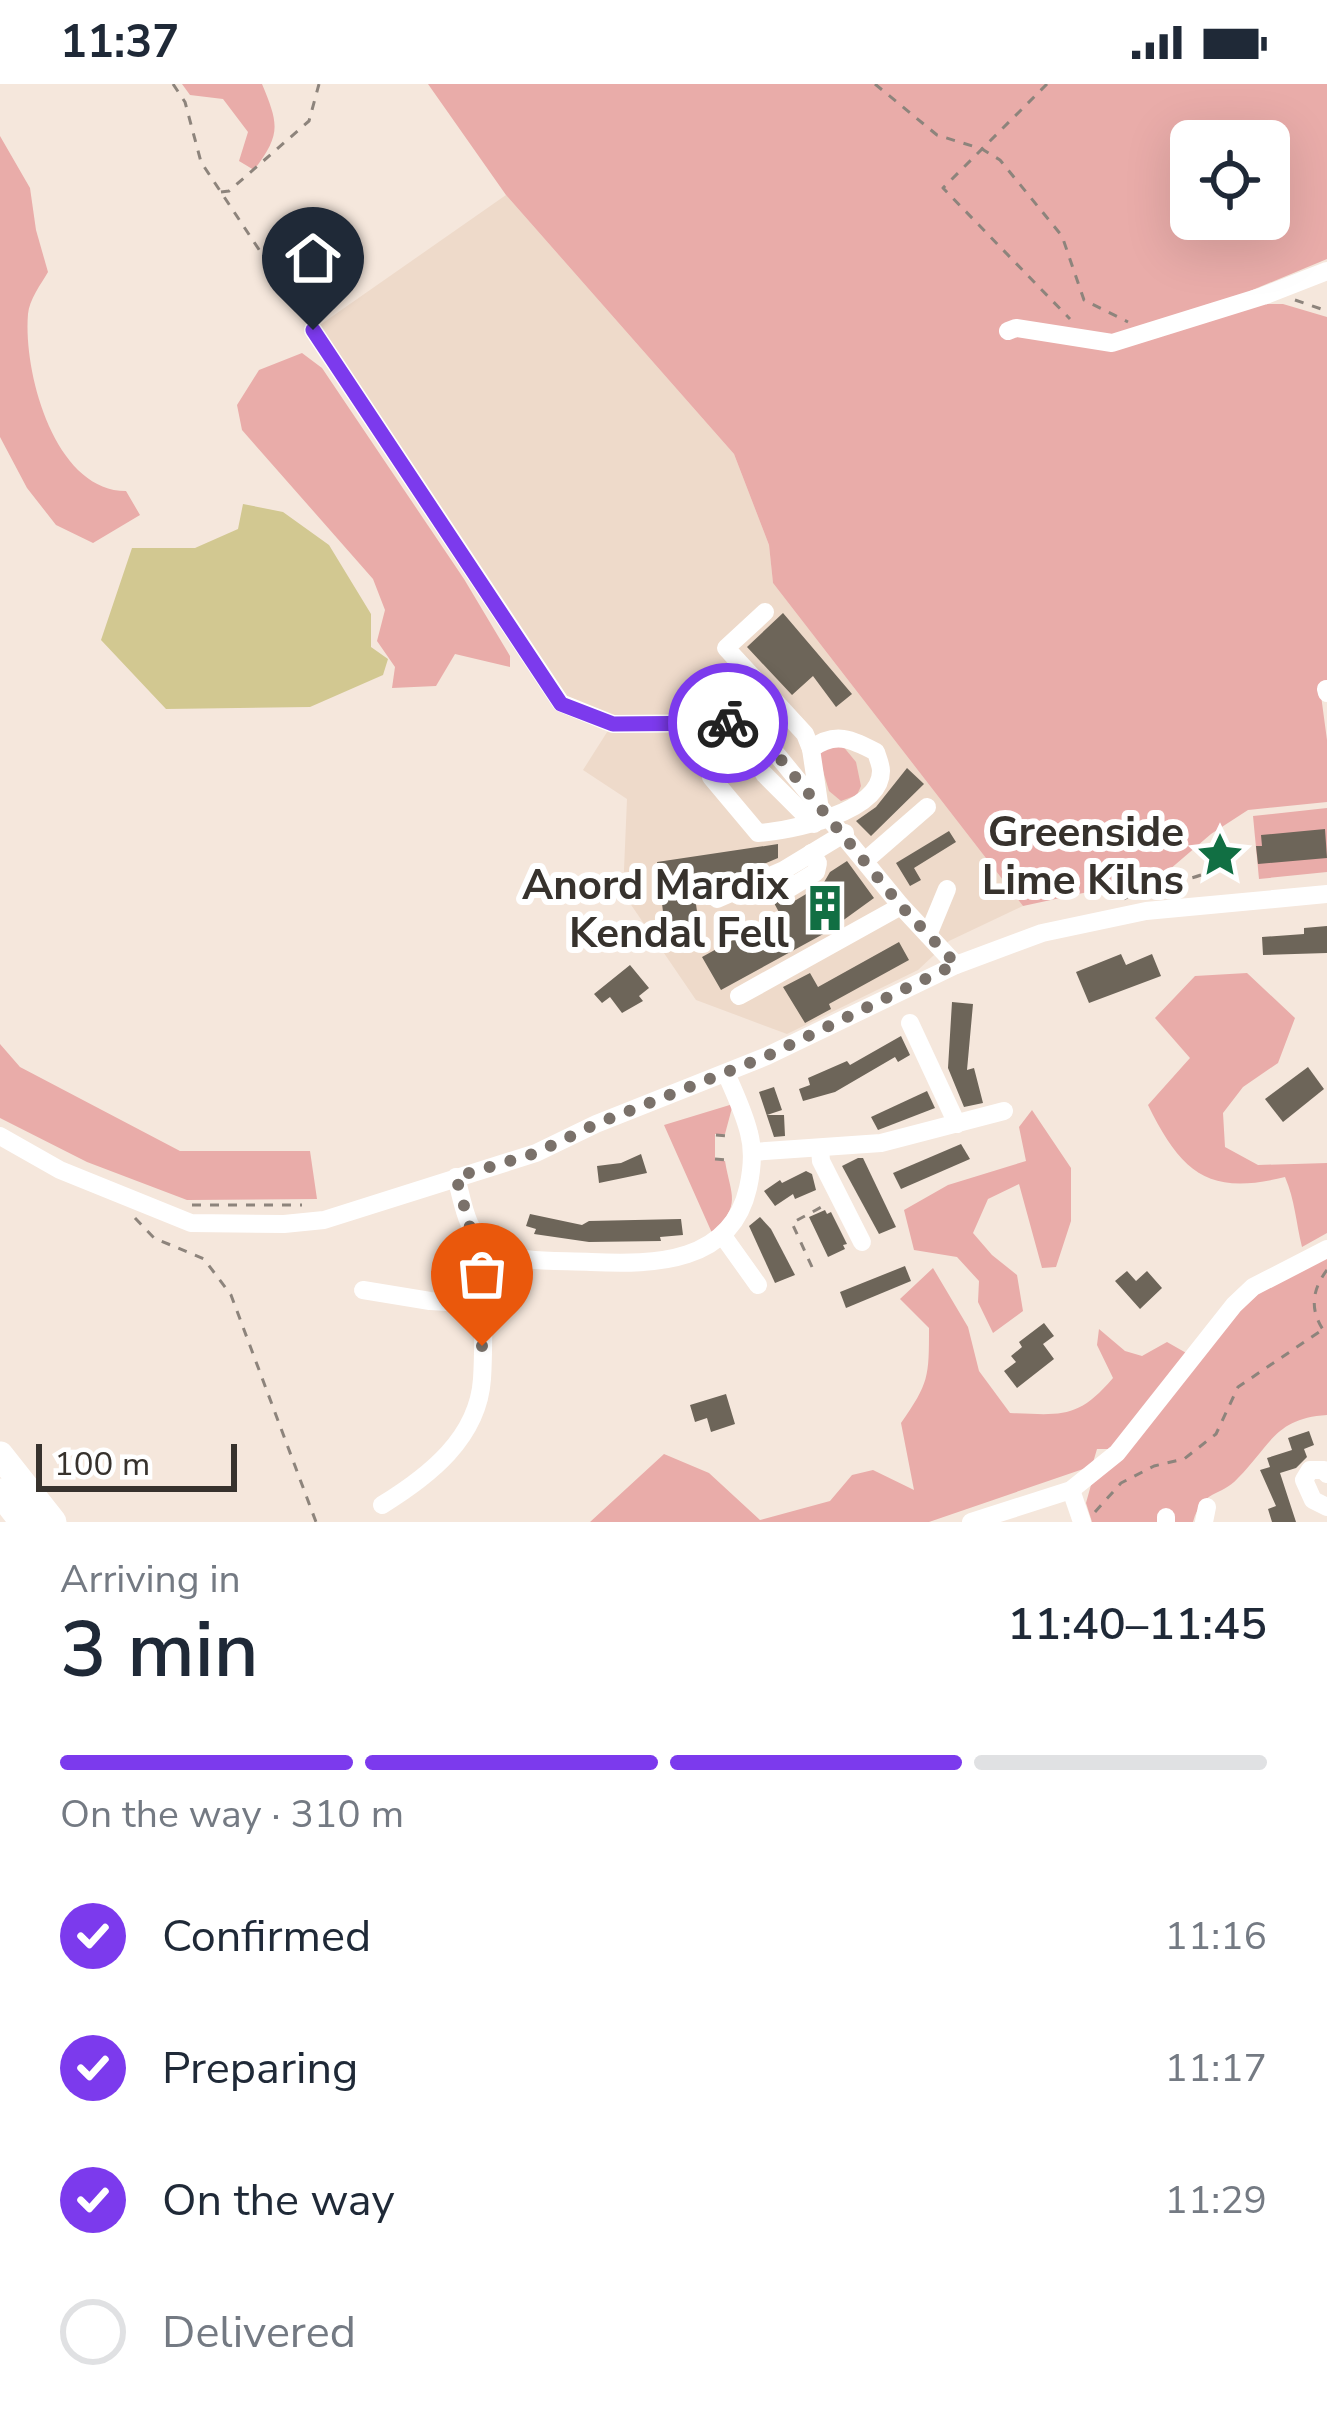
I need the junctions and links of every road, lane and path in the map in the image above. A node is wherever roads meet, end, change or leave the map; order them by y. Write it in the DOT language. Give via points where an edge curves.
graph roads {
  1 [pos="173,84"];
  2 [pos="319,84"];
  3 [pos="875,84"];
  4 [pos="1047,84"];
  5 [pos="982,149"];
  6 [pos="220,191"];
  7 [pos="1327,271"];
  8 [pos="1268,294"];
  9 [pos="1327,311"];
  10 [pos="1128,322"];
  11 [pos="313,330"];
  12 [pos="1008,331"];
  13 [pos="1092,342"];
  14 [pos="765,612"];
  15 [pos="764,739"];
  16 [pos="811,749"];
  17 [pos="764,774"];
  18 [pos="927,807"];
  19 [pos="821,815"];
  20 [pos="845,833"];
  21 [pos="811,853"];
  22 [pos="1228,856"];
  23 [pos="866,860"];
  24 [pos="947,889"];
  25 [pos="784,891"];
  26 [pos="1327,894"];
  27 [pos="717,899"];
  28 [pos="1124,900"];
  29 [pos="901,906"];
  30 [pos="928,935"];
  31 [pos="956,964"];
  32 [pos="739,996"];
  33 [pos="910,1023"];
  34 [pos="726,1073"];
  35 [pos="1004,1111"];
  36 [pos="958,1124"];
  37 [pos="0,1136"];
  38 [pos="716,1136"];
  39 [pos="727,1136"];
  40 [pos="820,1149"];
  41 [pos="752,1152"];
  42 [pos="715,1159"];
  43 [pos="727,1160"];
  44 [pos="456,1177"];
  45 [pos="129,1200"];
  46 [pos="193,1205"];
  47 [pos="310,1205"];
  48 [pos="823,1206"];
  49 [pos="723,1236"];
  50 [pos="862,1242"];
  51 [pos="491,1249"];
  52 [pos="1327,1249"];
  53 [pos="812,1267"];
  54 [pos="1327,1270"];
  55 [pos="758,1285"];
  56 [pos="363,1289"];
  57 [pos="482,1304"];
  58 [pos="1322,1330"];
  59 [pos="1327,1335"];
  60 [pos="0,1455"];
  61 [pos="1327,1474"];
  62 [pos="1071,1490"];
  63 [pos="0,1492"];
  64 [pos="382,1505"];
  65 [pos="1327,1507"];
  66 [pos="23,1522"];
  67 [pos="53,1522"];
  68 [pos="316,1522"];
  69 [pos="971,1522"];
  70 [pos="1084,1522"];
  1 -- 6 [label="path"];
  2 -- 6 [label="path" via="309,121 230,191"];
  3 -- 5 [label="path" via="938,135"];
  4 -- 5 [label="path"];
  5 -- 10 [label="path" via="1062,236 1084,300"];
  5 -- 13 [label="path" via="943,188"];
  6 -- 11 [label="path"];
  7 -- 8 [label="street"];
  8 -- 9 [label="path"];
  8 -- 13 [label="street" via="1112,344"];
  11 -- 15 [label="street" via="561,704 613,724 733,723"];
  12 -- 13 [label="street"];
  14 -- 16 [label="street" via="726,648"];
  15 -- 19 [label="street"];
  15 -- 19 [label="street" via="717,759 711,777 758,833"];
  16 -- 19 [label="street"];
  16 -- 19 [label="street" via="826,738 848,738 876,752 882,773 874,790"];
  17 -- 19 [label="street"];
  18 -- 23 [label="street"];
  19 -- 20 [label="street"];
  20 -- 21 [label="street"];
  20 -- 23 [label="street"];
  21 -- 25 [label="street" via="816,872"];
  21 -- 27 [label="street"];
  22 -- 28 [label="path" via="1218,867"];
  23 -- 29 [label="street"];
  24 -- 30 [label="street"];
  26 -- 31 [label="street" via="1146,911 1042,933"];
  29 -- 30 [label="street"];
  29 -- 32 [label="street"];
  30 -- 31 [label="street"];
  31 -- 34 [label="street"];
  33 -- 36 [label="street"];
  34 -- 41 [label="street"];
  34 -- 44 [label="street" via="536,1153"];
  35 -- 36 [label="street"];
  36 -- 40 [label="street"];
  37 -- 45 [label="street"];
  38 -- 39 [label="path"];
  40 -- 41 [label="street"];
  40 -- 50 [label="street"];
  41 -- 49 [label="street" via="745,1200"];
  42 -- 43 [label="path"];
  44 -- 45 [label="street" via="324,1220 284,1224 190,1223"];
  44 -- 51 [label="street" via="471,1231"];
  45 -- 68 [label="path" via="143,1231 204,1259 231,1295"];
  46 -- 47 [label="path"];
  48 -- 53 [label="path" via="792,1222"];
  49 -- 51 [label="street" via="690,1255 651,1262"];
  49 -- 55 [label="street"];
  51 -- 57 [label="street"];
  52 -- 62 [label="street" via="1234,1305 1117,1454"];
  54 -- 58 [label="path" via="1312,1310"];
  56 -- 57 [label="street"];
  57 -- 64 [label="street" via="482,1383 472,1418 437,1466"];
  58 -- 59 [label="path"];
  58 -- 70 [label="path" via="1238,1388 1216,1434 1184,1459 1121,1483"];
  60 -- 67 [label="highway"];
  61 -- 65 [label="street" via="1310,1470 1304,1480 1313,1500"];
  62 -- 69 [label="street"];
  62 -- 70 [label="street"];
  63 -- 66 [label="highway"];
}
